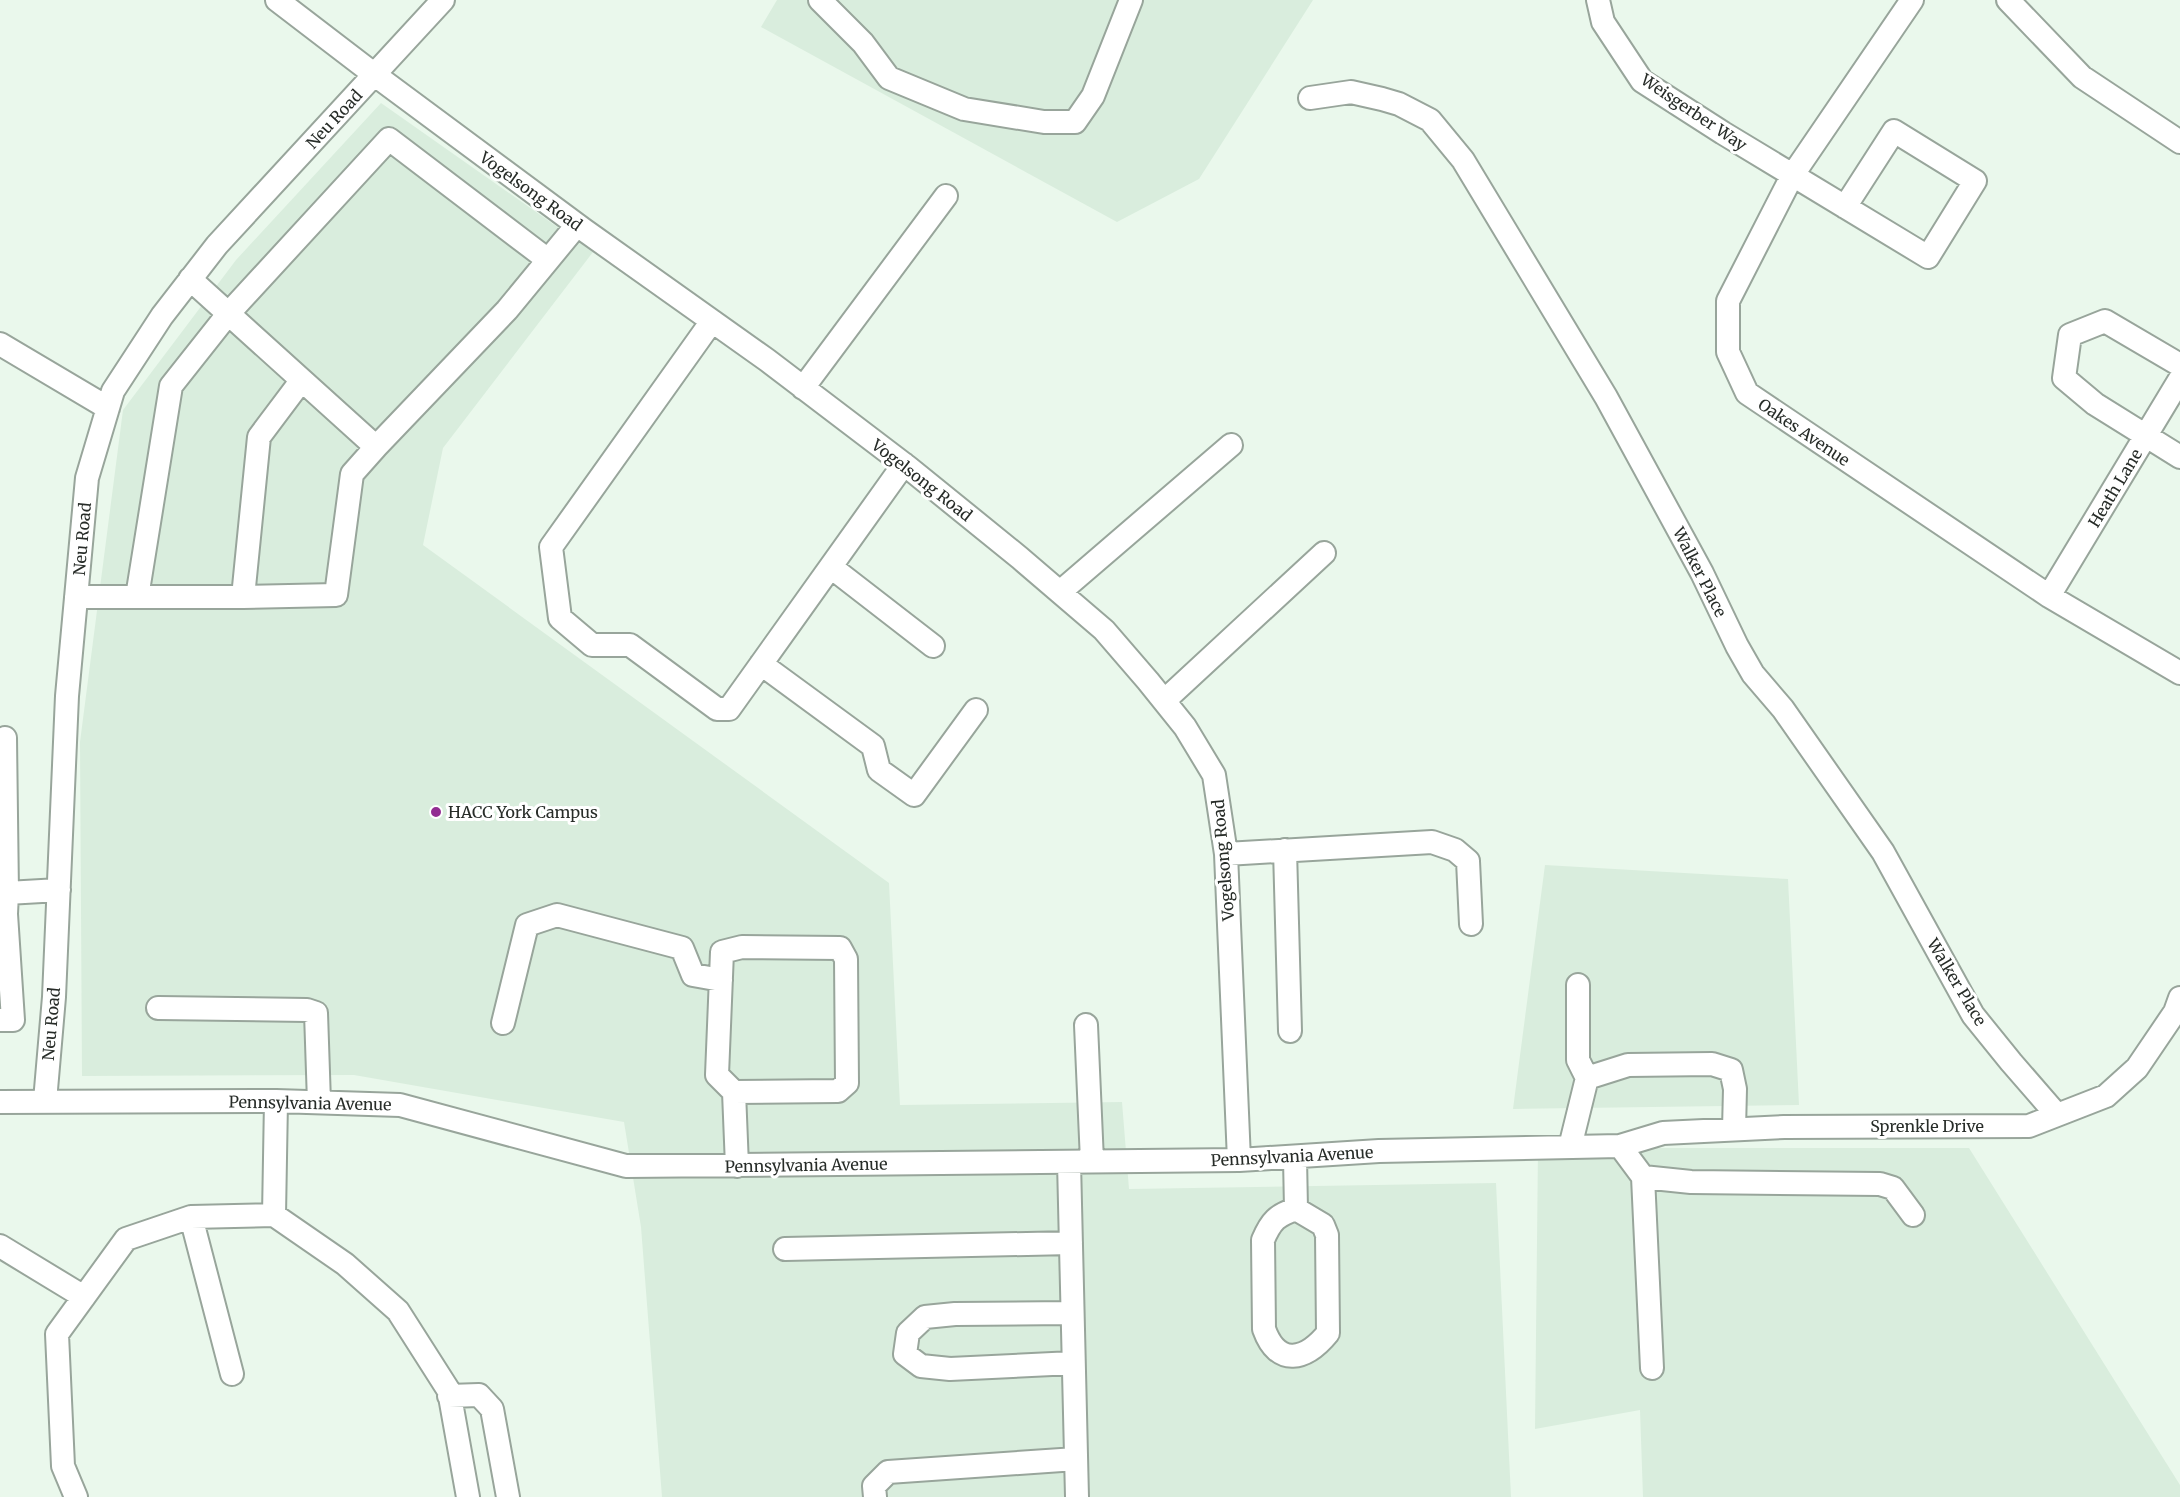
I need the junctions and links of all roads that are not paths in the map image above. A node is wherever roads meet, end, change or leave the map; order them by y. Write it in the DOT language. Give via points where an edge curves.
graph roads {
  1 [pos="443,0"];
  2 [pos="820,0"];
  3 [pos="1131,0"];
  4 [pos="1598,0"];
  5 [pos="1912,0"];
  6 [pos="2008,0"];
  7 [pos="280,1"];
  8 [pos="375,75"];
  9 [pos="1310,98"];
  10 [pos="2180,142"];
  11 [pos="1792,176"];
  12 [pos="946,196"];
  13 [pos="1845,207"];
  14 [pos="577,225"];
  15 [pos="548,260"];
  16 [pos="190,279"];
  17 [pos="228,314"];
  18 [pos="712,321"];
  19 [pos="0,344"];
  20 [pos="2180,365"];
  21 [pos="2180,379"];
  22 [pos="301,381"];
  23 [pos="803,388"];
  24 [pos="108,408"];
  25 [pos="2147,436"];
  26 [pos="1231,445"];
  27 [pos="376,447"];
  28 [pos="2180,457"];
  29 [pos="904,464"];
  30 [pos="1324,553"];
  31 [pos="831,567"];
  32 [pos="1060,592"];
  33 [pos="2049,596"];
  34 [pos="76,597"];
  35 [pos="137,597"];
  36 [pos="243,597"];
  37 [pos="933,646"];
  38 [pos="761,663"];
  39 [pos="2180,673"];
  40 [pos="1164,701"];
  41 [pos="976,710"];
  42 [pos="5,738"];
  43 [pos="1286,850"];
  44 [pos="1226,854"];
  45 [pos="59,890"];
  46 [pos="4,907"];
  47 [pos="1471,924"];
  48 [pos="721,980"];
  49 [pos="1578,985"];
  50 [pos="2180,998"];
  51 [pos="158,1008"];
  52 [pos="0,1020"];
  53 [pos="503,1023"];
  54 [pos="1086,1025"];
  55 [pos="1290,1031"];
  56 [pos="1587,1078"];
  57 [pos="734,1092"];
  58 [pos="45,1101"];
  59 [pos="276,1101"];
  60 [pos="0,1102"];
  61 [pos="319,1102"];
  62 [pos="2057,1115"];
  63 [pos="1734,1129"];
  64 [pos="1620,1146"];
  65 [pos="1570,1147"];
  66 [pos="1295,1158"];
  67 [pos="1239,1160"];
  68 [pos="1092,1161"];
  69 [pos="1069,1162"];
  70 [pos="737,1166"];
  71 [pos="1643,1177"];
  72 [pos="1296,1209"];
  73 [pos="274,1215"];
  74 [pos="1913,1215"];
  75 [pos="191,1217"];
  76 [pos="1071,1244"];
  77 [pos="0,1246"];
  78 [pos="785,1249"];
  79 [pos="84,1297"];
  80 [pos="1072,1313"];
  81 [pos="1073,1363"];
  82 [pos="1652,1368"];
  83 [pos="232,1374"];
  84 [pos="449,1396"];
  85 [pos="1076,1460"];
  86 [pos="76,1497"];
  87 [pos="468,1497"];
  88 [pos="508,1497"];
  89 [pos="875,1497"];
  90 [pos="1077,1497"];
  1 -- 8 [label="street, Neu Road"];
  2 -- 3 [label="street" via="863,43 889,78 964,108 1044,122 1075,122 1093,96"];
  4 -- 11 [label="street, Weisgerber Way" via="1603,22 1642,81"];
  5 -- 11 [label="street, Oakes Avenue"];
  6 -- 10 [label="street" via="2082,77"];
  7 -- 8 [label="street, Vogelsong Road"];
  8 -- 14 [label="street, Vogelsong Road"];
  8 -- 16 [label="street, Neu Road"];
  9 -- 62 [label="street, Walker Place" via="1351,92 1399,104 1430,120 1462,160 1606,397 1753,674 1783,709 1883,852 1973,1015"];
  11 -- 13 [label="street, Weisgerber Way"];
  11 -- 33 [label="street, Oakes Avenue" via="1728,301 1728,352 1747,393"];
  12 -- 23 [label="street"];
  13 -- 13 [label="street, Weisgerber Way" via="1928,257 1975,181 1894,131"];
  14 -- 15 [label="street"];
  14 -- 18 [label="street, Vogelsong Road"];
  15 -- 17 [label="street" via="389,139"];
  15 -- 27 [label="street" via="507,310"];
  16 -- 17 [label="street"];
  16 -- 24 [label="street, Neu Road" via="113,391"];
  17 -- 22 [label="street"];
  17 -- 35 [label="street" via="171,386"];
  18 -- 23 [label="street, Vogelsong Road"];
  18 -- 38 [label="street" via="551,547 560,618 592,645 630,645 717,709 729,709"];
  19 -- 24 [label="street"];
  20 -- 25 [label="street" via="2105,321 2070,335 2064,378 2095,404"];
  21 -- 25 [label="street, Heath Lane"];
  22 -- 27 [label="street"];
  22 -- 36 [label="street" via="259,437"];
  23 -- 29 [label="street, Vogelsong Road"];
  24 -- 34 [label="street, Neu Road" via="87,478"];
  25 -- 28 [label="street"];
  25 -- 33 [label="street, Heath Lane"];
  26 -- 32 [label="street"];
  27 -- 36 [label="street" via="352,474 336,595"];
  29 -- 31 [label="street"];
  29 -- 32 [label="street, Vogelsong Road"];
  30 -- 40 [label="street"];
  31 -- 37 [label="street"];
  31 -- 38 [label="street"];
  32 -- 40 [label="street, Vogelsong Road" via="1104,630"];
  33 -- 39 [label="street, Oakes Avenue"];
  34 -- 35 [label="street"];
  34 -- 45 [label="street, Neu Road" via="67,696"];
  35 -- 36 [label="street"];
  38 -- 41 [label="street" via="873,746 879,771 914,795"];
  40 -- 44 [label="street, Vogelsong Road" via="1214,775"];
  42 -- 46 [label="street"];
  43 -- 44 [label="street"];
  43 -- 47 [label="street" via="1432,842 1455,850 1467,861"];
  43 -- 55 [label="street"];
  44 -- 67 [label="street, Vogelsong Road"];
  45 -- 46 [label="street"];
  45 -- 58 [label="street, Neu Road"];
  46 -- 52 [label="street" via="13,1020"];
  48 -- 53 [label="street" via="693,975 682,948 557,915 527,925"];
  48 -- 57 [label="street" via="717,1076"];
  48 -- 57 [label="street" via="722,952 742,948 840,948 846,959 847,1083 838,1091"];
  49 -- 56 [label="street" via="1578,1060"];
  50 -- 62 [label="street, Sprenkle Drive" via="2175,1012 2137,1068 2106,1096"];
  51 -- 61 [label="street" via="316,1012"];
  54 -- 68 [label="street"];
  56 -- 63 [label="street" via="1629,1065 1712,1064 1731,1070 1735,1089"];
  56 -- 65 [label="street"];
  57 -- 70 [label="street"];
  58 -- 59 [label="street, Pennsylvania Avenue"];
  58 -- 60 [label="street, Pennsylvania Avenue"];
  59 -- 61 [label="street, Pennsylvania Avenue"];
  59 -- 73 [label="street"];
  61 -- 70 [label="street, Pennsylvania Avenue" via="400,1105 626,1166"];
  62 -- 63 [label="street, Sprenkle Drive" via="2029,1126"];
  63 -- 64 [label="street, Sprenkle Drive" via="1663,1133"];
  64 -- 65 [label="street, Pennsylvania Avenue"];
  64 -- 71 [label="street"];
  65 -- 66 [label="street, Pennsylvania Avenue" via="1379,1151"];
  66 -- 67 [label="street, Pennsylvania Avenue"];
  66 -- 72 [label="street"];
  67 -- 68 [label="street, Pennsylvania Avenue"];
  68 -- 69 [label="street, Pennsylvania Avenue"];
  69 -- 70 [label="street, Pennsylvania Avenue"];
  69 -- 76 [label="street"];
  71 -- 74 [label="street" via="1691,1182 1880,1184 1893,1188"];
  71 -- 82 [label="street"];
  72 -- 72 [label="street" via="1323,1225 1327,1235 1328,1333 1306,1354 1292,1356 1280,1352 1264,1329 1263,1240 1281,1214"];
  73 -- 75 [label="street"];
  73 -- 84 [label="street" via="345,1264 398,1311"];
  75 -- 79 [label="street" via="126,1239"];
  75 -- 83 [label="street"];
  76 -- 78 [label="street"];
  76 -- 80 [label="street"];
  77 -- 79 [label="street"];
  79 -- 86 [label="street" via="57,1334 63,1467"];
  80 -- 81 [label="street"];
  80 -- 81 [label="street" via="925,1317 908,1333 905,1354 921,1366 950,1369"];
  81 -- 85 [label="street"];
  84 -- 87 [label="street"];
  84 -- 88 [label="street" via="479,1395 492,1409"];
  85 -- 89 [label="street" via="888,1472 874,1486"];
  85 -- 90 [label="street"];
}
